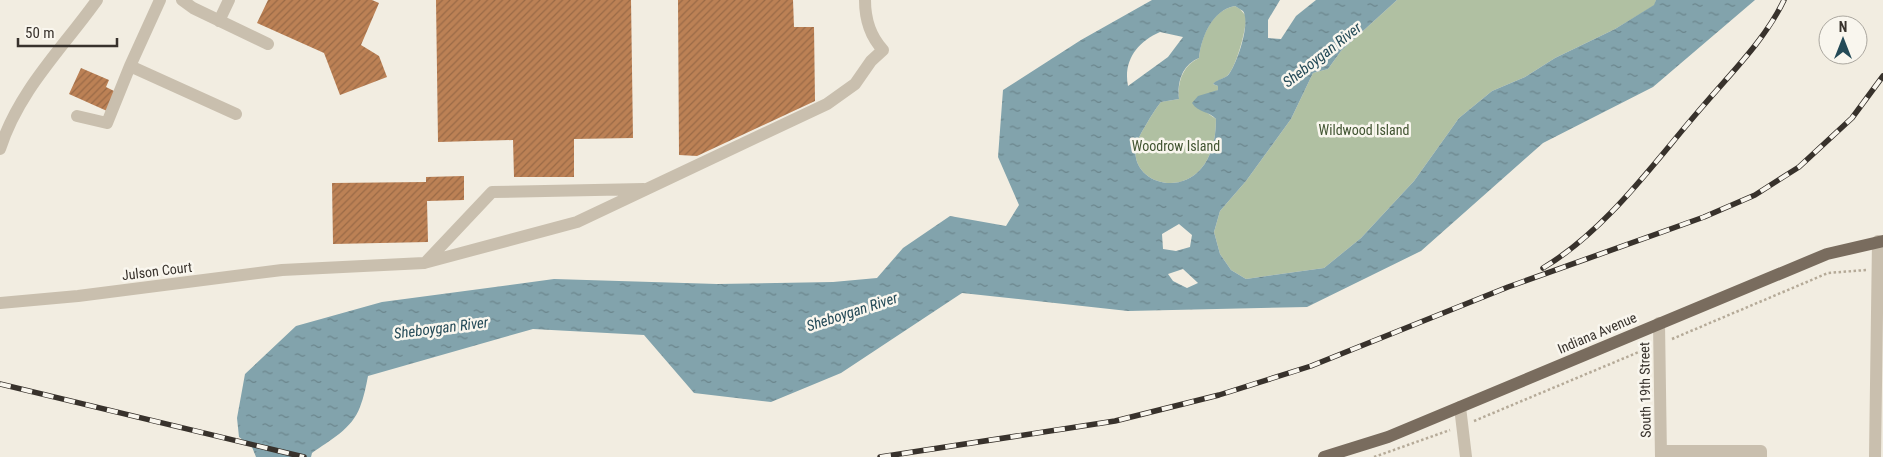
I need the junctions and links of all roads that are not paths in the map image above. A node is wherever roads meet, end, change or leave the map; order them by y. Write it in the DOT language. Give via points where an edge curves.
graph roads {
  1 [pos="96,0"];
  2 [pos="160,0"];
  3 [pos="182,0"];
  4 [pos="228,0"];
  5 [pos="865,0"];
  6 [pos="219,21"];
  7 [pos="268,44"];
  8 [pos="130,66"];
  9 [pos="236,114"];
  10 [pos="76,116"];
  11 [pos="0,148"];
  12 [pos="649,189"];
  13 [pos="1880,241"];
  14 [pos="424,263"];
  15 [pos="0,303"];
  16 [pos="1659,323"];
  17 [pos="1460,407"];
  18 [pos="1661,454"];
  19 [pos="1324,457"];
  20 [pos="1466,457"];
  21 [pos="1761,457"];
  22 [pos="1875,457"];
  1 -- 11 [label="street" via="37,75"];
  2 -- 8 [label="street"];
  3 -- 6 [label="street"];
  4 -- 6 [label="street"];
  5 -- 12 [label="street, Julson Court" via="873,40 882,50 854,84 827,104"];
  6 -- 7 [label="street"];
  8 -- 9 [label="street"];
  8 -- 10 [label="street" via="107,123"];
  12 -- 14 [label="street, Julson Court" via="577,222"];
  12 -- 14 [label="street" via="492,192"];
  13 -- 16 [label="main road, Indiana Avenue" via="1827,254"];
  13 -- 22 [label="street"];
  14 -- 15 [label="street, Julson Court" via="282,270"];
  16 -- 17 [label="main road, Indiana Avenue"];
  16 -- 18 [label="street, South 19th Street"];
  17 -- 19 [label="main road, Indiana Avenue" via="1388,437"];
  17 -- 20 [label="street"];
  18 -- 21 [label="street" via="1761,451"];
}
